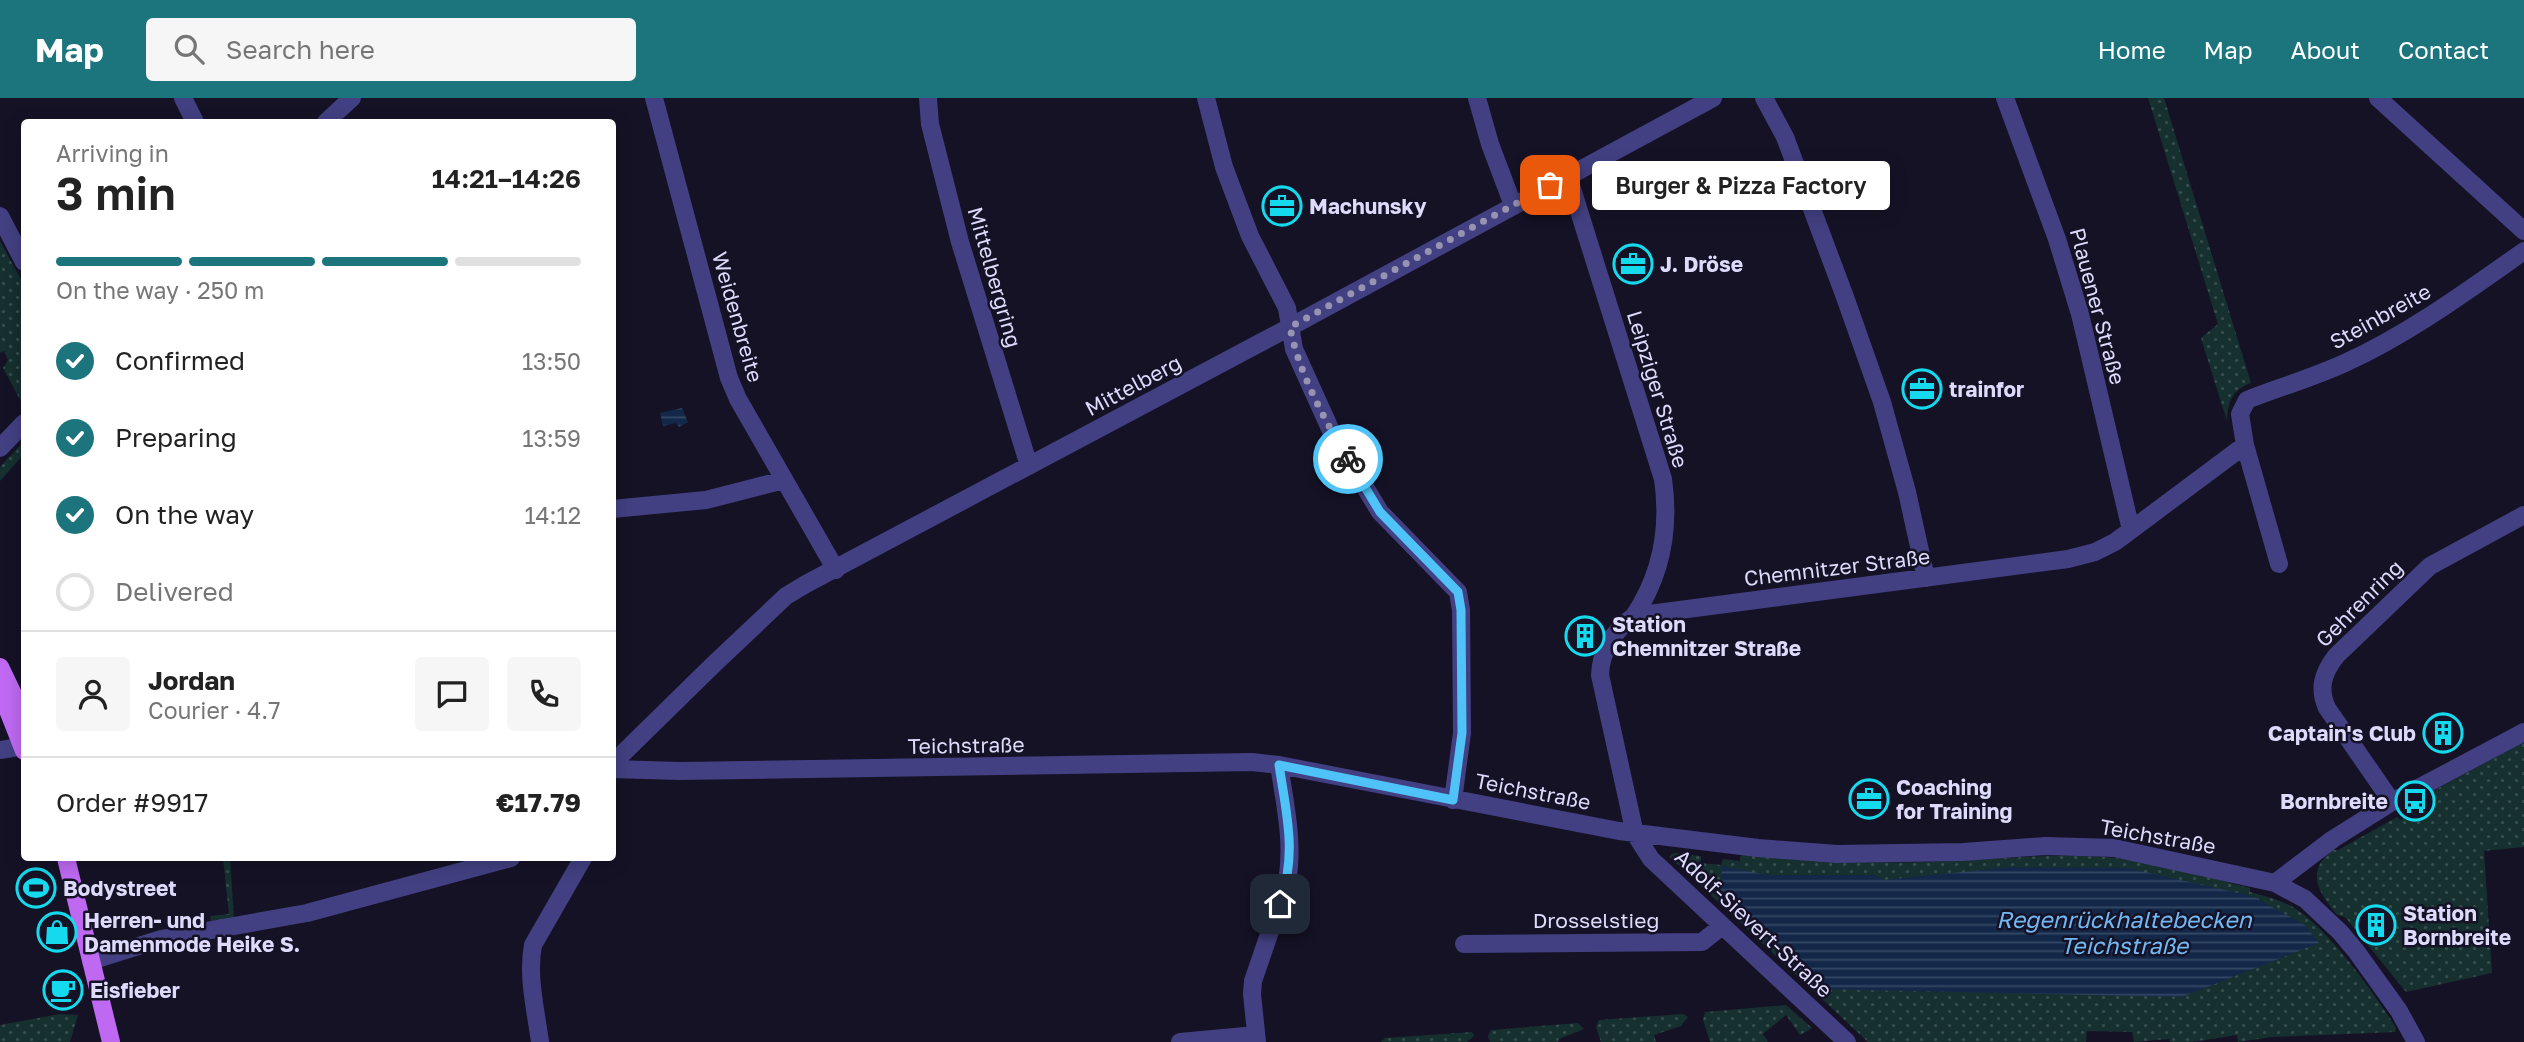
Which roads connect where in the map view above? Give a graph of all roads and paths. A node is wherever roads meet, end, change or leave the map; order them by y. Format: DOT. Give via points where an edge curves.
graph roads {
  1 [pos="183,98"];
  2 [pos="352,98"];
  3 [pos="654,98"];
  4 [pos="928,98"];
  5 [pos="1206,98"];
  6 [pos="1477,98"];
  7 [pos="1713,98"];
  8 [pos="1764,98"];
  9 [pos="2005,98"];
  10 [pos="2378,98"];
  11 [pos="194,119"];
  12 [pos="329,119"];
  13 [pos="1568,176"];
  14 [pos="1513,205"];
  15 [pos="0,216"];
  16 [pos="2524,231"];
  17 [pos="2524,251"];
  18 [pos="21,256"];
  19 [pos="1290,327"];
  20 [pos="21,426"];
  21 [pos="2245,445"];
  22 [pos="0,448"];
  23 [pos="1029,466"];
  24 [pos="784,480"];
  25 [pos="616,509"];
  26 [pos="2524,515"];
  27 [pos="2131,530"];
  28 [pos="2279,564"];
  29 [pos="836,570"];
  30 [pos="1926,578"];
  31 [pos="1634,615"];
  32 [pos="0,667"];
  33 [pos="0,691"];
  34 [pos="21,711"];
  35 [pos="2524,732"];
  36 [pos="21,742"];
  37 [pos="21,749"];
  38 [pos="0,750"];
  39 [pos="21,750"];
  40 [pos="0,757"];
  41 [pos="616,763"];
  42 [pos="1279,765"];
  43 [pos="616,767"];
  44 [pos="1453,800"];
  45 [pos="2392,802"];
  46 [pos="1635,834"];
  47 [pos="67,861"];
  48 [pos="500,861"];
  49 [pos="581,861"];
  50 [pos="2275,883"];
  51 [pos="1722,926"];
  52 [pos="1464,944"];
  53 [pos="91,961"];
  54 [pos="1257,1038"];
  55 [pos="111,1042"];
  56 [pos="541,1042"];
  57 [pos="1180,1042"];
  58 [pos="1847,1042"];
  59 [pos="2416,1042"];
  1 -- 11 [label="street"];
  2 -- 12 [label="street"];
  3 -- 24 [label="street, Weidenbreite" via="729,378"];
  4 -- 23 [label="street, Mittelbergring" via="930,124 960,242"];
  5 -- 19 [label="street" via="1224,167 1250,236 1287,308"];
  6 -- 14 [label="street"];
  7 -- 13 [label="street, Mittelberg"];
  8 -- 30 [label="street" via="1786,137 1882,402"];
  9 -- 27 [label="street, Plauener Straße" via="2080,314"];
  10 -- 16 [label="street"];
  13 -- 14 [label="street, Mittelberg"];
  13 -- 31 [label="street, Leipziger Straße" via="1666,504 1657,572"];
  14 -- 19 [label="street, Mittelberg"];
  15 -- 18 [label="street"];
  17 -- 21 [label="street, Steinbreite" via="2452,302 2372,349 2246,400 2240,414"];
  19 -- 23 [label="street, Mittelberg"];
  19 -- 44 [label="street" via="1294,349 1332,433 1380,512 1458,592 1462,733"];
  20 -- 22 [label="street"];
  21 -- 27 [label="street, Chemnitzer Straße"];
  21 -- 28 [label="street"];
  23 -- 29 [label="street, Mittelberg"];
  24 -- 25 [label="street" via="706,500"];
  24 -- 29 [label="street, Weidenbreite"];
  26 -- 45 [label="street, Gehrenring" via="2430,566 2327,667 2321,695 2327,708"];
  27 -- 30 [label="street, Chemnitzer Straße" via="2095,552 2068,559"];
  29 -- 41 [label="street, Mittelberg" via="786,596"];
  30 -- 31 [label="street, Chemnitzer Straße"];
  31 -- 46 [label="street" via="1607,646 1600,675"];
  32 -- 34 [label="main road"];
  33 -- 36 [label="main road"];
  35 -- 45 [label="street"];
  37 -- 38 [label="street"];
  39 -- 40 [label="street"];
  42 -- 43 [label="street, Teichstraße" via="680,771"];
  42 -- 44 [label="street, Teichstraße"];
  42 -- 54 [label="street" via="1290,868 1253,981"];
  44 -- 46 [label="street, Teichstraße"];
  45 -- 50 [label="street"];
  46 -- 50 [label="street, Teichstraße" via="1837,853 2114,848"];
  46 -- 51 [label="street, Adolf-Sievert-Straße" via="1651,859"];
  47 -- 53 [label="main road"];
  48 -- 53 [label="street" via="307,914 161,939"];
  49 -- 56 [label="street" via="530,959"];
  50 -- 59 [label="street" via="2305,899 2340,932 2399,1011"];
  51 -- 52 [label="street, Drosselstieg" via="1702,942"];
  51 -- 58 [label="street, Adolf-Sievert-Straße"];
  53 -- 55 [label="main road"];
  54 -- 57 [label="street"];
}
